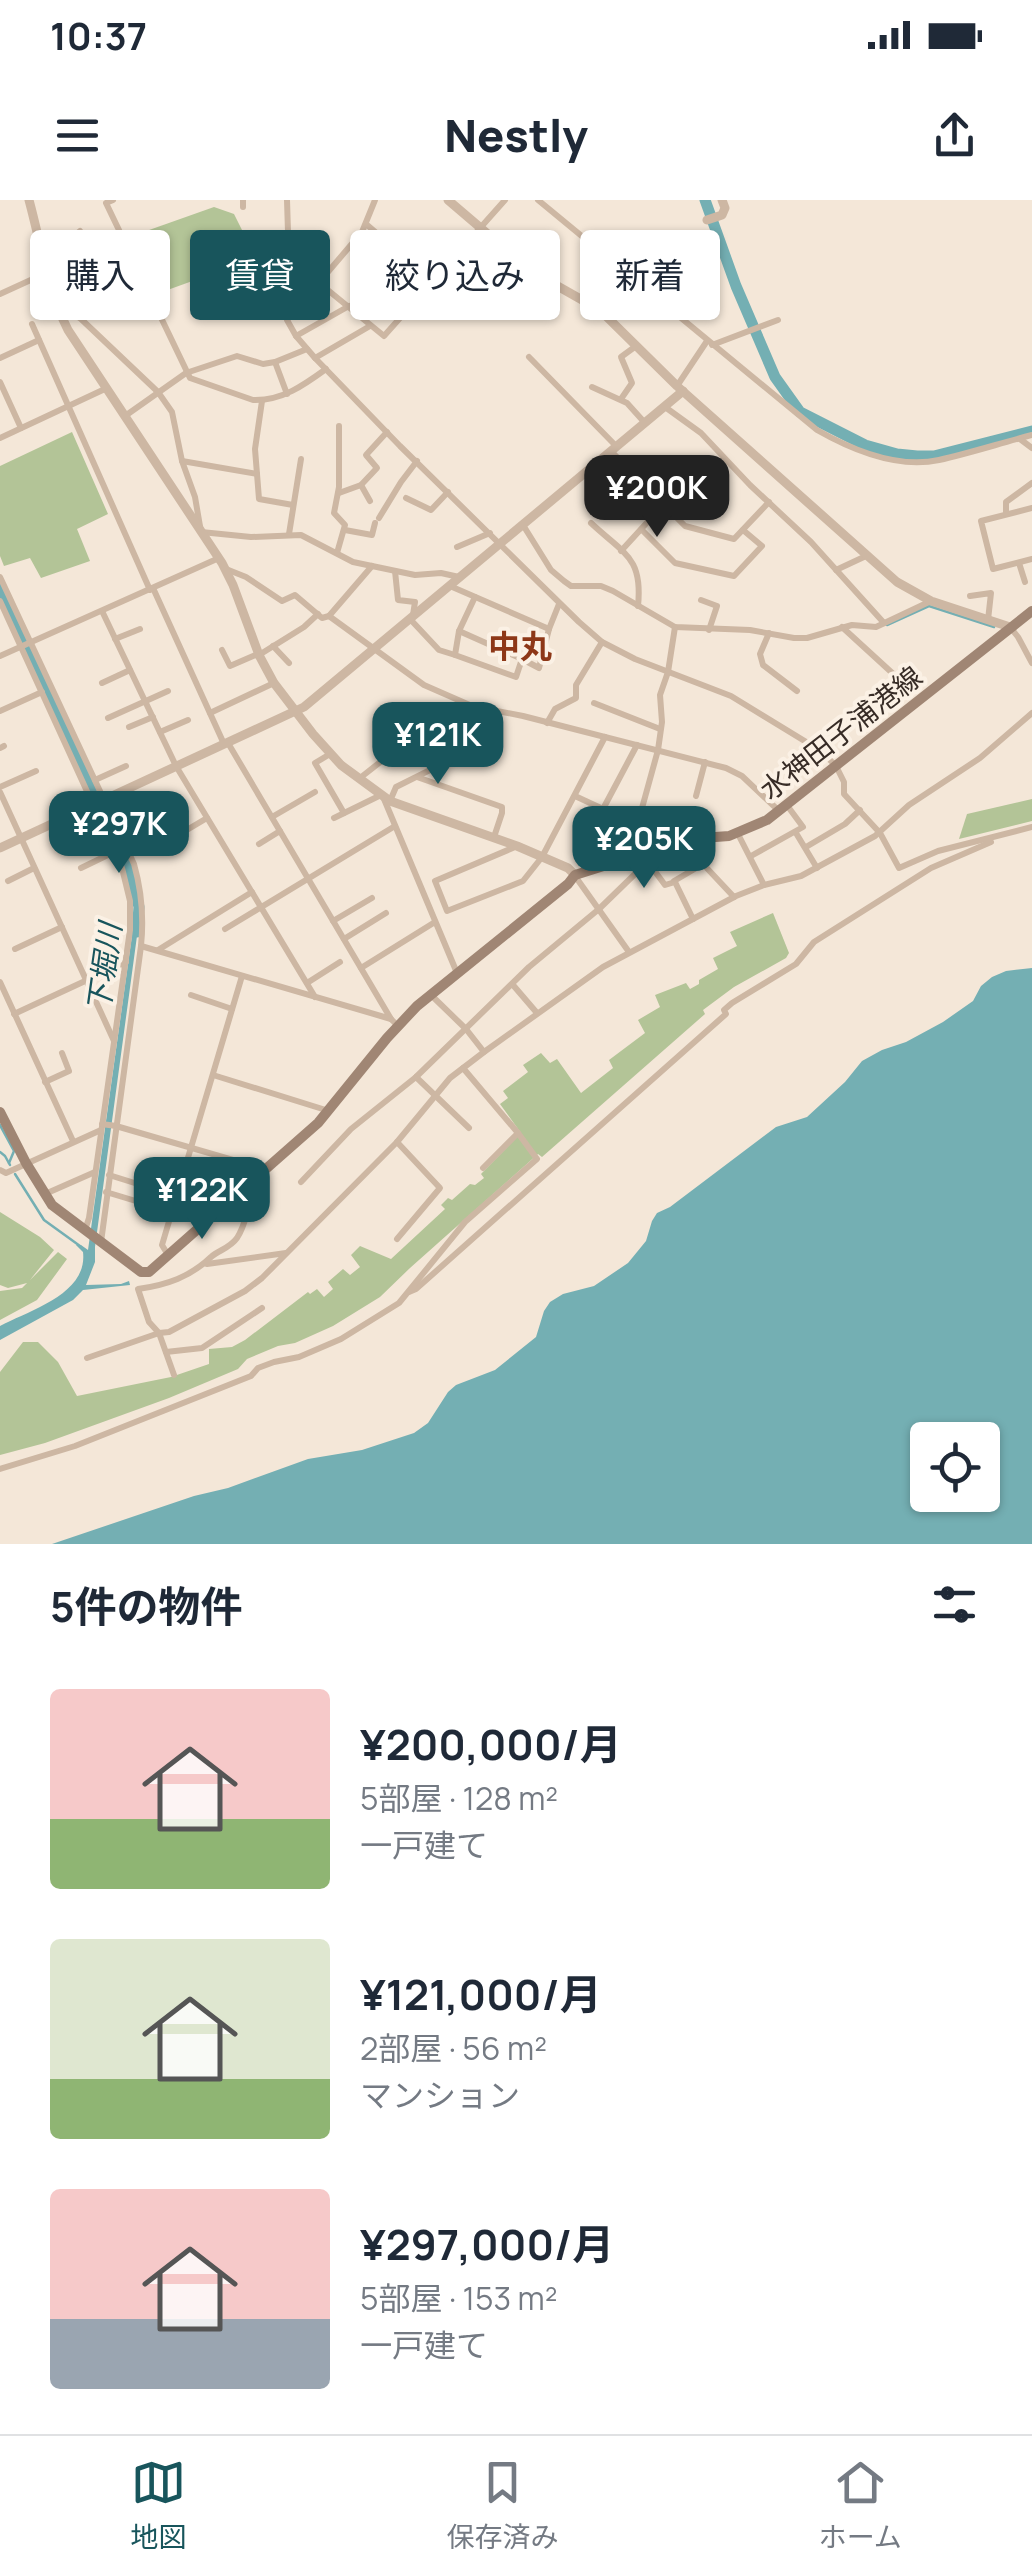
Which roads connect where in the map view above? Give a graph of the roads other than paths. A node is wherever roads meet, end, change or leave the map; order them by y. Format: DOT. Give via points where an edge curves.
graph roads {
  1 [pos="30,200"];
  2 [pos="111,200"];
  3 [pos="287,200"];
  4 [pos="375,200"];
  5 [pos="448,200"];
  6 [pos="504,200"];
  7 [pos="538,200"];
  8 [pos="722,200"];
  9 [pos="707,220"];
  10 [pos="366,224"];
  11 [pos="479,227"];
  12 [pos="37,230"];
  13 [pos="119,230"];
  14 [pos="288,230"];
  15 [pos="373,230"];
  16 [pos="476,230"];
  17 [pos="330,268"];
  18 [pos="30,280"];
  19 [pos="330,291"];
  20 [pos="0,294"];
  21 [pos="349,306"];
  22 [pos="64,320"];
  23 [pos="82,320"];
  24 [pos="161,320"];
  25 [pos="287,320"];
  26 [pos="397,320"];
  27 [pos="778,320"];
  28 [pos="32,324"];
  29 [pos="371,326"];
  30 [pos="296,336"];
  31 [pos="39,340"];
  32 [pos="710,343"];
  33 [pos="636,346"];
  34 [pos="306,349"];
  35 [pos="0,358"];
  36 [pos="315,358"];
  37 [pos="529,358"];
  38 [pos="275,362"];
  39 [pos="326,369"];
  40 [pos="186,372"];
  41 [pos="0,382"];
  42 [pos="592,387"];
  43 [pos="106,388"];
  44 [pos="680,389"];
  45 [pos="158,392"];
  46 [pos="287,394"];
  47 [pos="621,399"];
  48 [pos="262,401"];
  49 [pos="70,406"];
  50 [pos="665,407"];
  51 [pos="124,416"];
  52 [pos="644,423"];
  53 [pos="339,426"];
  54 [pos="21,428"];
  55 [pos="387,432"];
  56 [pos="1032,434"];
  57 [pos="0,438"];
  58 [pos="1019,438"];
  59 [pos="1032,448"];
  60 [pos="614,449"];
  61 [pos="302,458"];
  62 [pos="182,460"];
  63 [pos="418,461"];
  64 [pos="257,474"];
  65 [pos="1032,484"];
  66 [pos="361,485"];
  67 [pos="448,492"];
  68 [pos="338,493"];
  69 [pos="406,498"];
  70 [pos="370,502"];
  71 [pos="769,502"];
  72 [pos="664,504"];
  73 [pos="293,505"];
  74 [pos="1032,508"];
  75 [pos="1006,514"];
  76 [pos="592,522"];
  77 [pos="523,525"];
  78 [pos="345,530"];
  79 [pos="642,530"];
  80 [pos="743,530"];
  81 [pos="202,532"];
  82 [pos="490,533"];
  83 [pos="289,534"];
  84 [pos="500,543"];
  85 [pos="458,548"];
  86 [pos="622,551"];
  87 [pos="337,553"];
  88 [pos="866,556"];
  89 [pos="1032,559"];
  90 [pos="222,563"];
  91 [pos="1019,563"];
  92 [pos="372,566"];
  93 [pos="836,570"];
  94 [pos="395,571"];
  95 [pos="0,576"];
  96 [pos="460,578"];
  97 [pos="1025,582"];
  98 [pos="450,586"];
  99 [pos="152,589"];
  100 [pos="970,596"];
  101 [pos="475,597"];
  102 [pos="701,600"];
  103 [pos="0,601"];
  104 [pos="931,601"];
  105 [pos="559,604"];
  106 [pos="638,606"];
  107 [pos="102,611"];
  108 [pos="1032,611"];
  109 [pos="318,614"];
  110 [pos="330,616"];
  111 [pos="411,618"];
  112 [pos="988,620"];
  113 [pos="884,623"];
  114 [pos="841,626"];
  115 [pos="1010,627"];
  116 [pos="675,628"];
  117 [pos="140,629"];
  118 [pos="549,629"];
  119 [pos="710,630"];
  120 [pos="459,631"];
  121 [pos="769,633"];
  122 [pos="116,640"];
  123 [pos="602,642"];
  124 [pos="26,644"];
  125 [pos="273,646"];
  126 [pos="374,648"];
  127 [pos="222,650"];
  128 [pos="258,654"];
  129 [pos="455,655"];
  130 [pos="0,656"];
  131 [pos="522,659"];
  132 [pos="288,662"];
  133 [pos="1032,664"];
  134 [pos="130,670"];
  135 [pos="668,672"];
  136 [pos="901,681"];
  137 [pos="102,683"];
  138 [pos="274,683"];
  139 [pos="797,690"];
  140 [pos="168,691"];
  141 [pos="42,692"];
  142 [pos="145,701"];
  143 [pos="594,703"];
  144 [pos="0,711"];
  145 [pos="296,711"];
  146 [pos="210,713"];
  147 [pos="1032,713"];
  148 [pos="152,717"];
  149 [pos="108,718"];
  150 [pos="188,720"];
  151 [pos="548,722"];
  152 [pos="128,727"];
  153 [pos="402,728"];
  154 [pos="660,728"];
  155 [pos="160,732"];
  156 [pos="605,737"];
  157 [pos="226,744"];
  158 [pos="637,745"];
  159 [pos="658,750"];
  160 [pos="393,752"];
  161 [pos="466,752"];
  162 [pos="330,754"];
  163 [pos="450,760"];
  164 [pos="705,762"];
  165 [pos="126,766"];
  166 [pos="176,766"];
  167 [pos="836,766"];
  168 [pos="36,771"];
  169 [pos="417,777"];
  170 [pos="359,779"];
  171 [pos="95,780"];
  172 [pos="0,790"];
  173 [pos="315,792"];
  174 [pos="575,796"];
  175 [pos="696,796"];
  176 [pos="385,798"];
  177 [pos="104,800"];
  178 [pos="93,805"];
  179 [pos="603,809"];
  180 [pos="784,810"];
  181 [pos="860,810"];
  182 [pos="344,813"];
  183 [pos="207,818"];
  184 [pos="272,818"];
  185 [pos="334,818"];
  186 [pos="814,821"];
  187 [pos="395,826"];
  188 [pos="1032,827"];
  189 [pos="800,830"];
  190 [pos="280,831"];
  191 [pos="880,833"];
  192 [pos="738,834"];
  193 [pos="1006,834"];
  194 [pos="494,837"];
  195 [pos="20,838"];
  196 [pos="175,838"];
  197 [pos="590,843"];
  198 [pos="663,843"];
  199 [pos="259,844"];
  200 [pos="516,846"];
  201 [pos="806,847"];
  202 [pos="0,848"];
  203 [pos="114,852"];
  204 [pos="645,854"];
  205 [pos="751,856"];
  206 [pos="542,858"];
  207 [pos="34,868"];
  208 [pos="81,868"];
  209 [pos="816,868"];
  210 [pos="692,870"];
  211 [pos="575,875"];
  212 [pos="308,879"];
  213 [pos="8,881"];
  214 [pos="674,881"];
  215 [pos="764,885"];
  216 [pos="252,892"];
  217 [pos="734,897"];
  218 [pos="372,898"];
  219 [pos="260,906"];
  220 [pos="599,910"];
  221 [pos="386,914"];
  222 [pos="692,918"];
  223 [pos="333,922"];
  224 [pos="435,922"];
  225 [pos="62,928"];
  226 [pos="224,929"];
  227 [pos="344,939"];
  228 [pos="142,946"];
  229 [pos="15,949"];
  230 [pos="157,951"];
  231 [pos="629,952"];
  232 [pos="126,962"];
  233 [pos="340,962"];
  234 [pos="361,968"];
  235 [pos="457,973"];
  236 [pos="242,976"];
  237 [pos="86,980"];
  238 [pos="0,982"];
  239 [pos="307,983"];
  240 [pos="512,985"];
  241 [pos="430,994"];
  242 [pos="191,995"];
  243 [pos="316,997"];
  244 [pos="232,1008"];
  245 [pos="14,1014"];
  246 [pos="536,1014"];
  247 [pos="394,1022"];
  248 [pos="466,1030"];
  249 [pos="114,1041"];
  250 [pos="484,1052"];
  251 [pos="62,1053"];
  252 [pos="463,1068"];
  253 [pos="213,1076"];
  254 [pos="416,1077"];
  255 [pos="45,1082"];
  256 [pos="435,1096"];
  257 [pos="330,1111"];
  258 [pos="0,1112"];
  259 [pos="116,1126"];
  260 [pos="101,1127"];
  261 [pos="469,1128"];
  262 [pos="518,1133"];
  263 [pos="72,1142"];
  264 [pos="397,1142"];
  265 [pos="192,1147"];
  266 [pos="26,1163"];
  267 [pos="484,1168"];
  268 [pos="266,1170"];
  269 [pos="3,1172"];
  270 [pos="95,1172"];
  271 [pos="109,1176"];
  272 [pos="0,1181"];
  273 [pos="252,1182"];
  274 [pos="300,1182"];
  275 [pos="141,1186"];
  276 [pos="106,1192"];
  277 [pos="44,1194"];
  278 [pos="150,1205"];
  279 [pos="93,1237"];
  280 [pos="397,1239"];
  281 [pos="286,1253"];
  282 [pos="168,1256"];
  283 [pos="206,1264"];
  284 [pos="409,1292"];
  285 [pos="262,1308"];
  286 [pos="158,1333"];
  287 [pos="166,1352"];
  288 [pos="88,1358"];
  289 [pos="174,1374"];
  290 [pos="0,1470"];
  1 -- 12 [label="street"];
  2 -- 13 [label="street" via="106,203"];
  3 -- 14 [label="street"];
  4 -- 10 [label="street"];
  5 -- 11 [label="street"];
  6 -- 11 [label="street"];
  7 -- 32 [label="street"];
  8 -- 9 [label="street" via="722,215"];
  10 -- 15 [label="street"];
  10 -- 17 [label="street"];
  11 -- 16 [label="street"];
  11 -- 33 [label="street" via="531,272 592,304"];
  18 -- 20 [label="street"];
  19 -- 21 [label="street"];
  21 -- 29 [label="street"];
  21 -- 30 [label="street"];
  22 -- 43 [label="street"];
  23 -- 45 [label="street"];
  24 -- 40 [label="street"];
  25 -- 30 [label="street"];
  26 -- 29 [label="street" via="384,336"];
  27 -- 32 [label="street"];
  28 -- 31 [label="street"];
  29 -- 36 [label="street"];
  30 -- 34 [label="street"];
  31 -- 35 [label="street"];
  31 -- 49 [label="street"];
  32 -- 44 [label="street"];
  32 -- 58 [label="street" via="817,430 861,452 936,461"];
  33 -- 44 [label="street"];
  33 -- 47 [label="street" via="621,357 632,383"];
  34 -- 36 [label="street"];
  34 -- 38 [label="street"];
  36 -- 39 [label="street"];
  37 -- 60 [label="street"];
  38 -- 40 [label="street" via="238,356"];
  38 -- 46 [label="street"];
  39 -- 46 [label="street"];
  39 -- 55 [label="street"];
  40 -- 45 [label="street"];
  40 -- 48 [label="street"];
  41 -- 54 [label="street"];
  42 -- 47 [label="street"];
  43 -- 49 [label="street"];
  43 -- 51 [label="street"];
  44 -- 50 [label="street"];
  44 -- 88 [label="street"];
  45 -- 51 [label="street"];
  45 -- 62 [label="street" via="172,412"];
  46 -- 48 [label="street"];
  47 -- 52 [label="street"];
  48 -- 64 [label="street"];
  49 -- 54 [label="street"];
  49 -- 99 [label="street"];
  50 -- 52 [label="street"];
  50 -- 71 [label="street"];
  51 -- 81 [label="street"];
  52 -- 60 [label="street"];
  53 -- 68 [label="street"];
  54 -- 57 [label="street"];
  55 -- 63 [label="street"];
  55 -- 66 [label="street" via="366,454 377,468"];
  56 -- 58 [label="street"];
  58 -- 59 [label="street"];
  60 -- 72 [label="street"];
  60 -- 77 [label="street"];
  61 -- 73 [label="street"];
  62 -- 64 [label="street"];
  62 -- 81 [label="street"];
  63 -- 67 [label="street"];
  63 -- 78 [label="street" via="372,535"];
  64 -- 73 [label="street" via="259,499"];
  65 -- 75 [label="street" via="1006,502"];
  66 -- 68 [label="street"];
  66 -- 70 [label="street"];
  67 -- 69 [label="street" via="431,510"];
  67 -- 82 [label="street"];
  68 -- 78 [label="street" via="334,513"];
  71 -- 80 [label="street"];
  71 -- 93 [label="street"];
  72 -- 79 [label="street"];
  72 -- 80 [label="street" via="685,526 734,539"];
  73 -- 83 [label="street"];
  74 -- 75 [label="street"];
  75 -- 91 [label="street" via="981,521 994,570"];
  76 -- 86 [label="street"];
  77 -- 84 [label="street"];
  77 -- 106 [label="street" via="564,582 601,586"];
  78 -- 87 [label="street"];
  79 -- 80 [label="street" via="676,563 734,576 762,546"];
  79 -- 86 [label="street"];
  81 -- 83 [label="street"];
  81 -- 90 [label="street"];
  82 -- 84 [label="street"];
  82 -- 85 [label="street"];
  83 -- 87 [label="street"];
  84 -- 96 [label="street"];
  84 -- 105 [label="street"];
  86 -- 106 [label="street" via="638,574"];
  87 -- 92 [label="street"];
  88 -- 93 [label="street"];
  88 -- 104 [label="street"];
  89 -- 91 [label="street"];
  90 -- 99 [label="street"];
  90 -- 109 [label="street" via="282,601 295,595"];
  90 -- 128 [label="street"];
  91 -- 97 [label="street"];
  92 -- 94 [label="street"];
  92 -- 110 [label="street"];
  93 -- 113 [label="street"];
  94 -- 96 [label="street"];
  94 -- 111 [label="street" via="398,600 414,602"];
  95 -- 124 [label="street"];
  96 -- 98 [label="street"];
  98 -- 101 [label="street"];
  98 -- 111 [label="street"];
  99 -- 107 [label="street"];
  99 -- 146 [label="street"];
  100 -- 112 [label="street" via="991,593"];
  101 -- 118 [label="street"];
  101 -- 120 [label="street"];
  102 -- 119 [label="street" via="717,606"];
  103 -- 124 [label="street"];
  104 -- 112 [label="street"];
  104 -- 113 [label="street"];
  105 -- 118 [label="street"];
  105 -- 123 [label="street"];
  106 -- 116 [label="street"];
  107 -- 122 [label="street"];
  107 -- 124 [label="street"];
  108 -- 115 [label="main road, 水神田子浦港線"];
  109 -- 110 [label="street"];
  109 -- 125 [label="street"];
  110 -- 126 [label="street"];
  111 -- 126 [label="street"];
  111 -- 129 [label="street" via="440,650"];
  112 -- 115 [label="street"];
  113 -- 114 [label="street"];
  114 -- 121 [label="street" via="807,638"];
  114 -- 136 [label="street"];
  115 -- 133 [label="street"];
  115 -- 167 [label="main road, 水神田子浦港線"];
  116 -- 119 [label="street"];
  116 -- 135 [label="street"];
  117 -- 122 [label="street"];
  118 -- 131 [label="street" via="539,668"];
  119 -- 121 [label="street"];
  120 -- 129 [label="street"];
  120 -- 131 [label="street"];
  121 -- 139 [label="street" via="760,654 763,666"];
  122 -- 134 [label="street"];
  123 -- 135 [label="street"];
  123 -- 151 [label="street" via="576,685 576,698 555,709"];
  124 -- 130 [label="street"];
  124 -- 141 [label="street"];
  124 -- 171 [label="street"];
  125 -- 128 [label="street"];
  125 -- 132 [label="street"];
  126 -- 145 [label="street"];
  126 -- 151 [label="street" via="424,685 472,706"];
  127 -- 128 [label="street" via="230,666"];
  128 -- 138 [label="street"];
  129 -- 131 [label="street" via="516,677"];
  134 -- 137 [label="street"];
  134 -- 142 [label="street"];
  135 -- 154 [label="street"];
  135 -- 167 [label="street" via="754,708"];
  138 -- 145 [label="street"];
  138 -- 146 [label="street"];
  140 -- 142 [label="street"];
  141 -- 144 [label="street"];
  141 -- 178 [label="street"];
  142 -- 148 [label="street"];
  142 -- 149 [label="street"];
  143 -- 154 [label="street"];
  145 -- 157 [label="street"];
  145 -- 162 [label="street"];
  146 -- 157 [label="street"];
  147 -- 191 [label="street"];
  148 -- 152 [label="street"];
  148 -- 155 [label="street"];
  150 -- 155 [label="street"];
  151 -- 156 [label="street"];
  153 -- 163 [label="street"];
  154 -- 159 [label="street"];
  155 -- 166 [label="street"];
  156 -- 158 [label="street"];
  156 -- 174 [label="street"];
  157 -- 166 [label="street"];
  157 -- 184 [label="street"];
  158 -- 159 [label="street"];
  158 -- 179 [label="street"];
  159 -- 164 [label="street"];
  159 -- 198 [label="street" via="639,818"];
  160 -- 170 [label="street"];
  161 -- 163 [label="street"];
  162 -- 170 [label="street"];
  162 -- 182 [label="street" via="315,763"];
  163 -- 169 [label="street"];
  164 -- 175 [label="street"];
  164 -- 180 [label="street" via="742,776"];
  165 -- 171 [label="street"];
  166 -- 177 [label="street"];
  166 -- 183 [label="street"];
  167 -- 180 [label="main road, 水神田子浦港線"];
  167 -- 181 [label="street" via="844,794"];
  168 -- 172 [label="street"];
  169 -- 176 [label="street"];
  169 -- 194 [label="street" via="502,807"];
  170 -- 176 [label="street"];
  171 -- 177 [label="street"];
  172 -- 195 [label="street"];
  173 -- 184 [label="street"];
  174 -- 179 [label="street"];
  174 -- 206 [label="street"];
  176 -- 182 [label="street"];
  176 -- 187 [label="street"];
  176 -- 194 [label="street"];
  177 -- 178 [label="street"];
  177 -- 228 [label="street" via="138,879"];
  178 -- 195 [label="street"];
  178 -- 203 [label="street"];
  179 -- 197 [label="street"];
  180 -- 189 [label="street"];
  180 -- 192 [label="main road, 水神田子浦港線"];
  181 -- 191 [label="street"];
  181 -- 201 [label="street"];
  182 -- 185 [label="street"];
  183 -- 196 [label="street"];
  183 -- 216 [label="street"];
  184 -- 190 [label="street"];
  186 -- 189 [label="street"];
  187 -- 212 [label="street"];
  187 -- 224 [label="street"];
  188 -- 193 [label="street"];
  189 -- 201 [label="street"];
  189 -- 205 [label="street"];
  190 -- 199 [label="street"];
  190 -- 212 [label="street"];
  191 -- 193 [label="street" via="898,868"];
  191 -- 209 [label="street"];
  192 -- 198 [label="main road, 水神田子浦港線"];
  192 -- 205 [label="street"];
  193 -- 284 [label="street" via="931,868 732,1003"];
  194 -- 200 [label="street"];
  195 -- 202 [label="street"];
  195 -- 207 [label="street"];
  198 -- 204 [label="main road, 水神田子浦港線"];
  198 -- 210 [label="street"];
  200 -- 206 [label="street"];
  200 -- 206 [label="street" via="434,880 447,911 522,881"];
  201 -- 209 [label="street"];
  203 -- 208 [label="street"];
  203 -- 232 [label="street" via="130,901"];
  204 -- 211 [label="main road, 水神田子浦港線"];
  204 -- 214 [label="street" via="665,885"];
  204 -- 220 [label="street"];
  205 -- 215 [label="street"];
  206 -- 211 [label="street"];
  207 -- 213 [label="street"];
  207 -- 225 [label="street"];
  209 -- 215 [label="street"];
  210 -- 214 [label="street"];
  210 -- 217 [label="street" via="702,864"];
  211 -- 220 [label="street"];
  211 -- 235 [label="main road, 水神田子浦港線"];
  212 -- 219 [label="street"];
  212 -- 223 [label="street"];
  214 -- 222 [label="street"];
  215 -- 217 [label="street"];
  216 -- 219 [label="street"];
  216 -- 230 [label="street"];
  217 -- 222 [label="street"];
  218 -- 223 [label="street"];
  219 -- 226 [label="street"];
  219 -- 239 [label="street"];
  220 -- 231 [label="street"];
  220 -- 240 [label="street"];
  221 -- 227 [label="street"];
  222 -- 231 [label="street"];
  223 -- 227 [label="street"];
  224 -- 234 [label="street"];
  224 -- 235 [label="street"];
  225 -- 229 [label="street"];
  225 -- 237 [label="street"];
  227 -- 234 [label="street"];
  228 -- 230 [label="street"];
  228 -- 259 [label="street"];
  230 -- 236 [label="street"];
  231 -- 246 [label="street"];
  232 -- 237 [label="street"];
  232 -- 249 [label="street"];
  233 -- 239 [label="street"];
  234 -- 247 [label="street"];
  235 -- 241 [label="main road, 水神田子浦港線"];
  236 -- 243 [label="street"];
  236 -- 244 [label="street"];
  237 -- 245 [label="street"];
  237 -- 249 [label="street"];
  238 -- 245 [label="street"];
  239 -- 243 [label="street"];
  240 -- 246 [label="street"];
  240 -- 248 [label="street"];
  241 -- 247 [label="main road, 水神田子浦港線"];
  241 -- 248 [label="street"];
  242 -- 244 [label="street"];
  243 -- 247 [label="street"];
  244 -- 253 [label="street"];
  245 -- 255 [label="street"];
  246 -- 250 [label="street"];
  247 -- 257 [label="main road, 水神田子浦港線"];
  248 -- 250 [label="street"];
  248 -- 254 [label="street"];
  249 -- 260 [label="street"];
  250 -- 252 [label="street"];
  251 -- 255 [label="street" via="69,1071"];
  252 -- 256 [label="street"];
  252 -- 262 [label="street"];
  253 -- 257 [label="street"];
  253 -- 265 [label="street"];
  254 -- 256 [label="street"];
  254 -- 274 [label="street" via="351,1129"];
  255 -- 263 [label="street"];
  256 -- 261 [label="street"];
  256 -- 264 [label="street"];
  257 -- 268 [label="main road, 水神田子浦港線"];
  258 -- 266 [label="main road"];
  259 -- 260 [label="street"];
  259 -- 265 [label="street"];
  259 -- 271 [label="street"];
  260 -- 263 [label="street"];
  260 -- 270 [label="street"];
  262 -- 267 [label="street"];
  262 -- 284 [label="street" via="537,1160 465,1222"];
  263 -- 266 [label="street"];
  264 -- 280 [label="street" via="440,1188"];
  264 -- 281 [label="street"];
  265 -- 268 [label="street"];
  265 -- 282 [label="street" via="162,1245"];
  266 -- 269 [label="street"];
  266 -- 277 [label="main road"];
  268 -- 273 [label="main road, 水神田子浦港線"];
  269 -- 272 [label="street"];
  270 -- 277 [label="street"];
  270 -- 279 [label="street"];
  271 -- 275 [label="street"];
  271 -- 276 [label="street"];
  273 -- 282 [label="main road, 水神田子浦港線"];
  273 -- 283 [label="street" via="240,1235"];
  276 -- 278 [label="street"];
  276 -- 279 [label="street"];
  277 -- 279 [label="main road"];
  279 -- 282 [label="main road" via="141,1272"];
  281 -- 283 [label="street"];
  281 -- 286 [label="street" via="245,1290"];
  283 -- 286 [label="street" via="177,1281 138,1289"];
  284 -- 290 [label="street" via="377,1319 327,1345"];
  285 -- 287 [label="street" via="202,1348"];
  286 -- 287 [label="street"];
  286 -- 288 [label="street"];
  287 -- 289 [label="street"];
}
